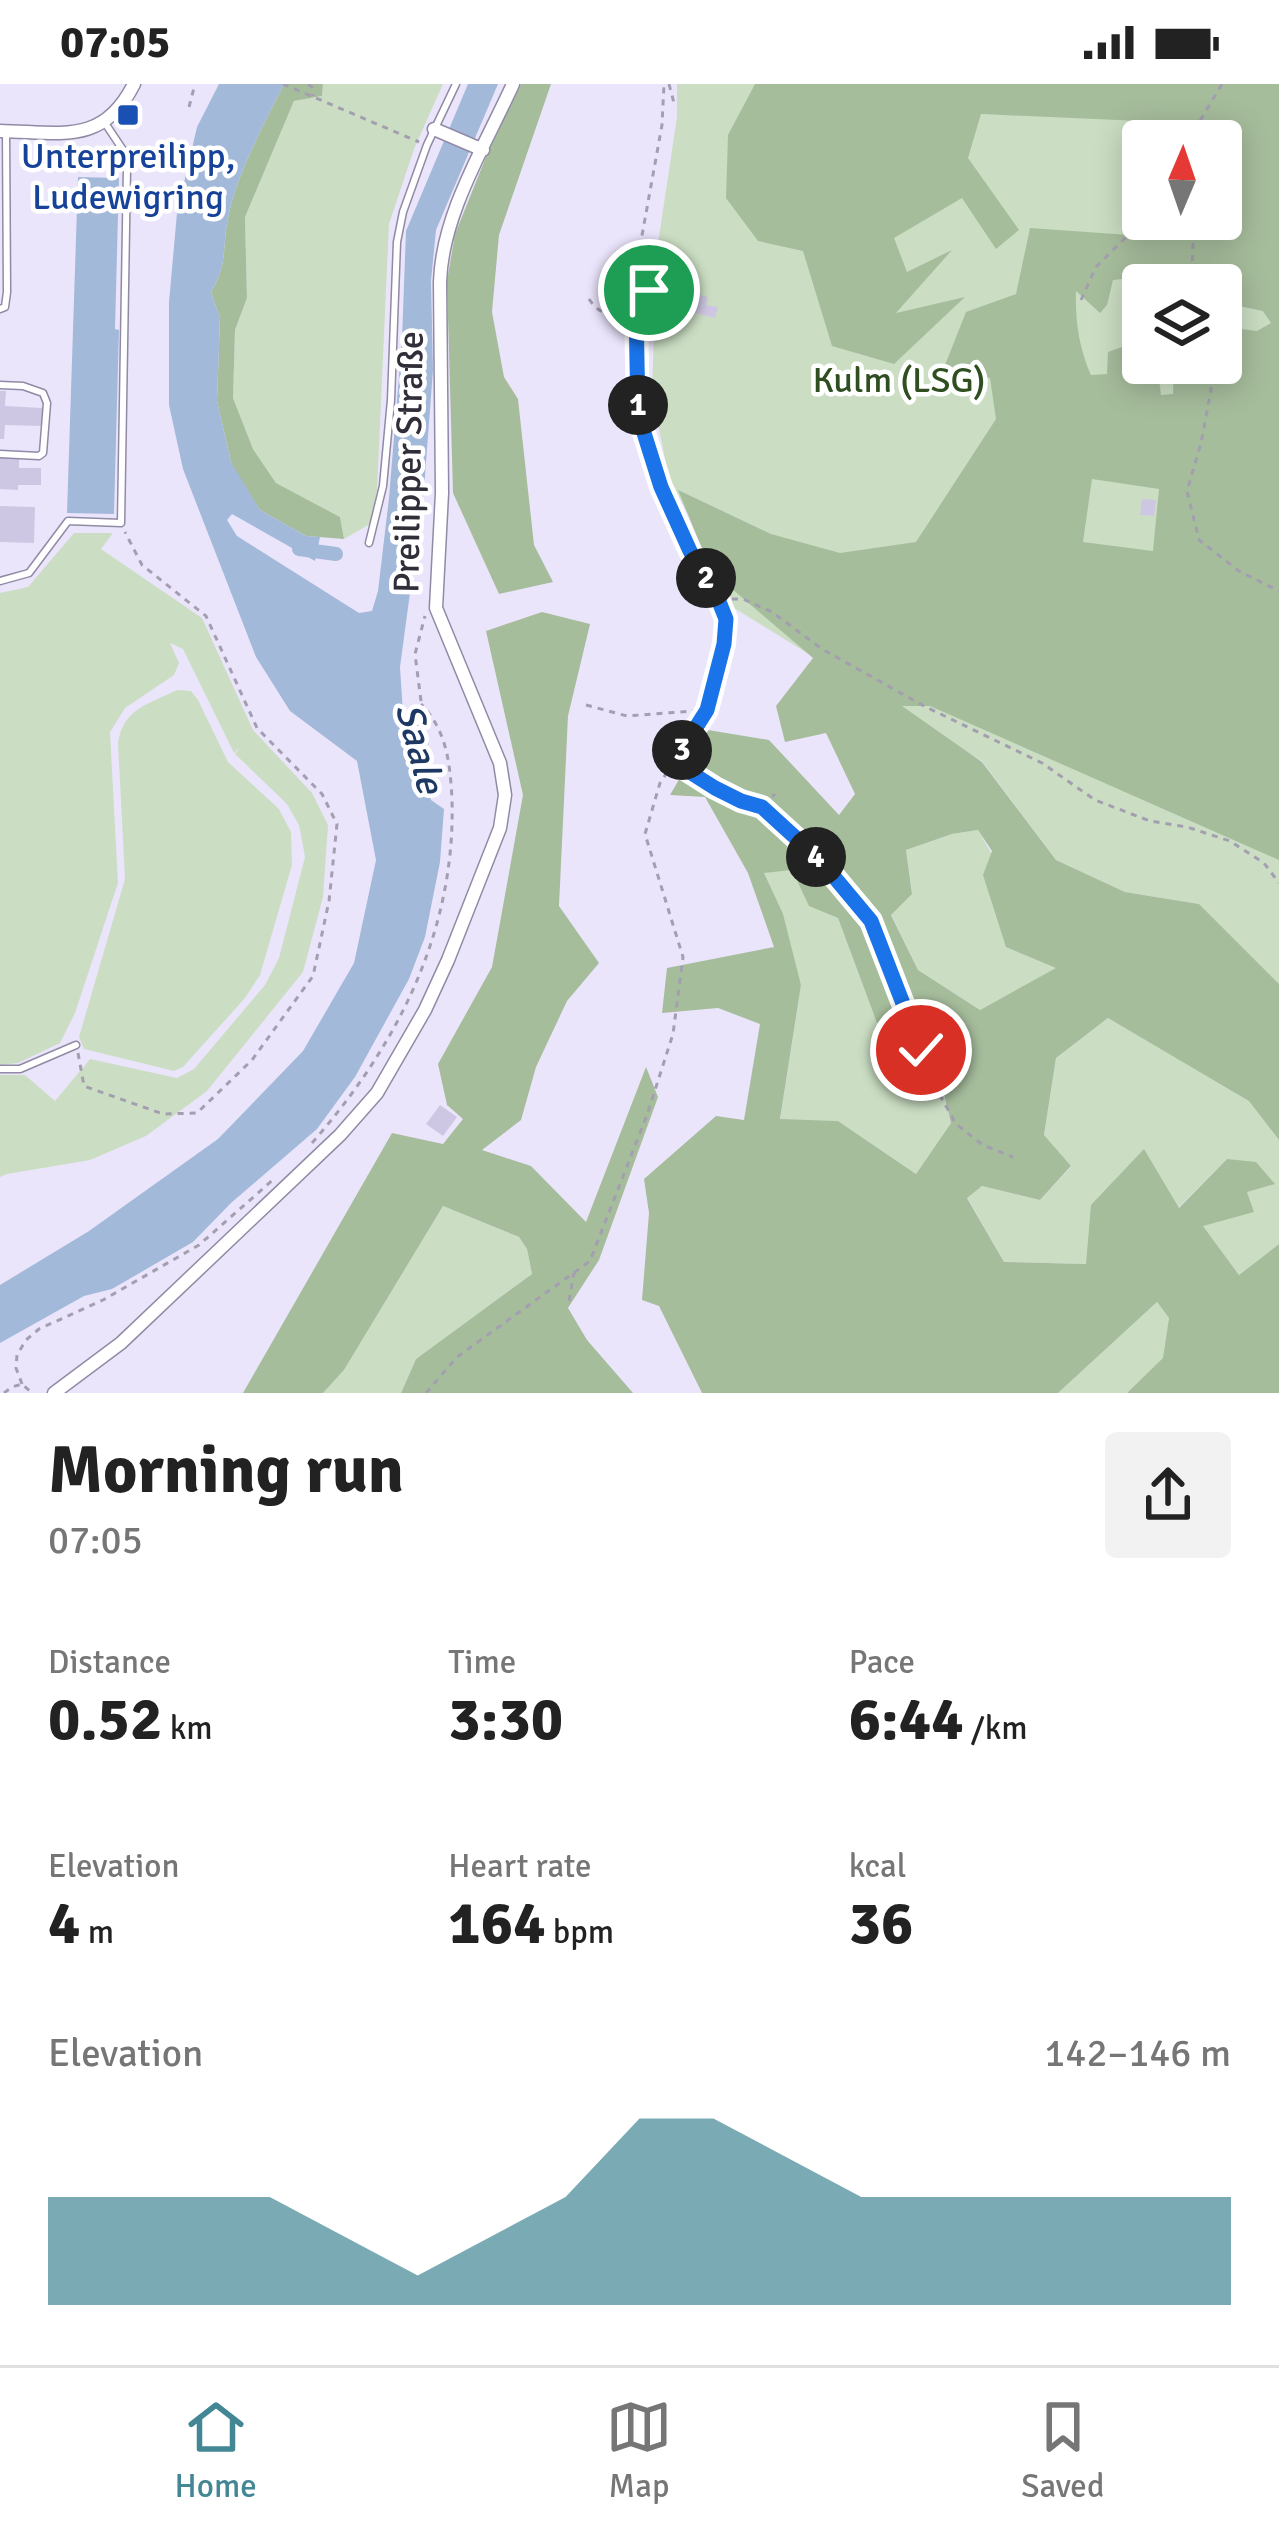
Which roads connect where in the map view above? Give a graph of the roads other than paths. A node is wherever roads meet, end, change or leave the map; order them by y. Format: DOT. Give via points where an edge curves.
graph roads {
  1 [pos="134,84"];
  2 [pos="456,84"];
  3 [pos="512,84"];
  4 [pos="105,123"];
  5 [pos="3,131"];
  6 [pos="438,131"];
  7 [pos="479,148"];
  8 [pos="0,309"];
  9 [pos="0,385"];
  10 [pos="0,454"];
  11 [pos="369,543"];
  12 [pos="0,581"];
  13 [pos="76,1045"];
  14 [pos="0,1069"];
  15 [pos="54,1393"];
  1 -- 4 [label="street"];
  2 -- 6 [label="lane"];
  3 -- 7 [label="street, Preilipper Straße"];
  4 -- 5 [label="street"];
  4 -- 12 [label="lane" via="127,168 121,523 68,521 29,573"];
  5 -- 8 [label="lane" via="7,292"];
  6 -- 7 [label="street"];
  6 -- 11 [label="lane" via="397,242 391,400"];
  7 -- 15 [label="street, Preilipper Straße" via="441,258 436,608 500,763 500,828 425,1010 377,1093 121,1343"];
  9 -- 10 [label="lane" via="33,389 47,403 43,453"];
  13 -- 14 [label="lane" via="20,1069"];
}
